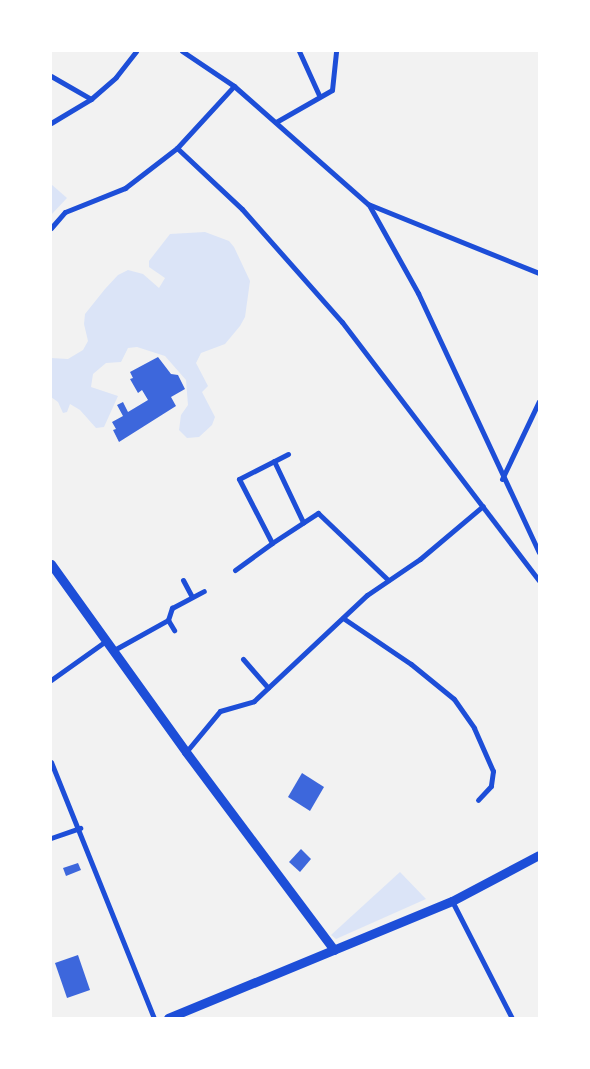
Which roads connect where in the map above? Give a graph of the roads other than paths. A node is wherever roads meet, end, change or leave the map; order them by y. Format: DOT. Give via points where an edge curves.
graph roads {
  1 [pos="136,51"];
  2 [pos="182,51"];
  3 [pos="299,51"];
  4 [pos="336,51"];
  5 [pos="51,76"];
  6 [pos="234,86"];
  7 [pos="319,95"];
  8 [pos="91,99"];
  9 [pos="276,122"];
  10 [pos="51,123"];
  11 [pos="177,148"];
  12 [pos="368,204"];
  13 [pos="51,228"];
  14 [pos="539,273"];
  15 [pos="539,401"];
  16 [pos="288,454"];
  17 [pos="274,461"];
  18 [pos="502,479"];
  19 [pos="483,506"];
  20 [pos="303,522"];
  21 [pos="272,543"];
  22 [pos="539,552"];
  23 [pos="51,564"];
  24 [pos="235,570"];
  25 [pos="539,570"];
  26 [pos="533,574"];
  27 [pos="183,580"];
  28 [pos="388,580"];
  29 [pos="539,582"];
  30 [pos="204,591"];
  31 [pos="192,597"];
  32 [pos="343,618"];
  33 [pos="168,620"];
  34 [pos="174,630"];
  35 [pos="107,640"];
  36 [pos="114,650"];
  37 [pos="243,660"];
  38 [pos="51,680"];
  39 [pos="268,688"];
  40 [pos="186,752"];
  41 [pos="51,762"];
  42 [pos="478,800"];
  43 [pos="80,828"];
  44 [pos="51,838"];
  45 [pos="539,855"];
  46 [pos="452,901"];
  47 [pos="334,950"];
  48 [pos="154,1018"];
  49 [pos="168,1018"];
  50 [pos="512,1018"];
  1 -- 8 [label="street" via="116,77"];
  2 -- 6 [label="street"];
  3 -- 7 [label="street"];
  4 -- 7 [label="street" via="332,90"];
  5 -- 8 [label="street"];
  6 -- 9 [label="street"];
  6 -- 11 [label="street"];
  7 -- 9 [label="street"];
  8 -- 10 [label="street"];
  9 -- 12 [label="street"];
  11 -- 13 [label="street" via="125,188 65,212"];
  11 -- 19 [label="street" via="242,209 342,322"];
  12 -- 14 [label="street"];
  12 -- 18 [label="street" via="418,293"];
  15 -- 18 [label="street"];
  16 -- 17 [label="street"];
  17 -- 20 [label="street"];
  17 -- 21 [label="street" via="239,479"];
  18 -- 22 [label="street"];
  19 -- 26 [label="street"];
  19 -- 28 [label="street" via="420,559"];
  20 -- 21 [label="street"];
  20 -- 28 [label="street" via="318,513"];
  21 -- 24 [label="street"];
  23 -- 35 [label="street"];
  25 -- 26 [label="street"];
  26 -- 29 [label="street"];
  27 -- 31 [label="street"];
  28 -- 32 [label="street"];
  30 -- 31 [label="street"];
  31 -- 33 [label="street" via="172,608"];
  32 -- 39 [label="street"];
  32 -- 42 [label="street" via="411,664 454,699 474,728 492,770 490,786"];
  33 -- 34 [label="street"];
  33 -- 36 [label="street"];
  35 -- 36 [label="street"];
  35 -- 38 [label="street"];
  36 -- 40 [label="street"];
  37 -- 39 [label="street"];
  39 -- 40 [label="street" via="254,701 220,711"];
  40 -- 47 [label="street"];
  41 -- 43 [label="street"];
  43 -- 44 [label="street"];
  43 -- 48 [label="street"];
  45 -- 46 [label="street"];
  46 -- 47 [label="street"];
  46 -- 50 [label="street"];
  47 -- 49 [label="street"];
}
